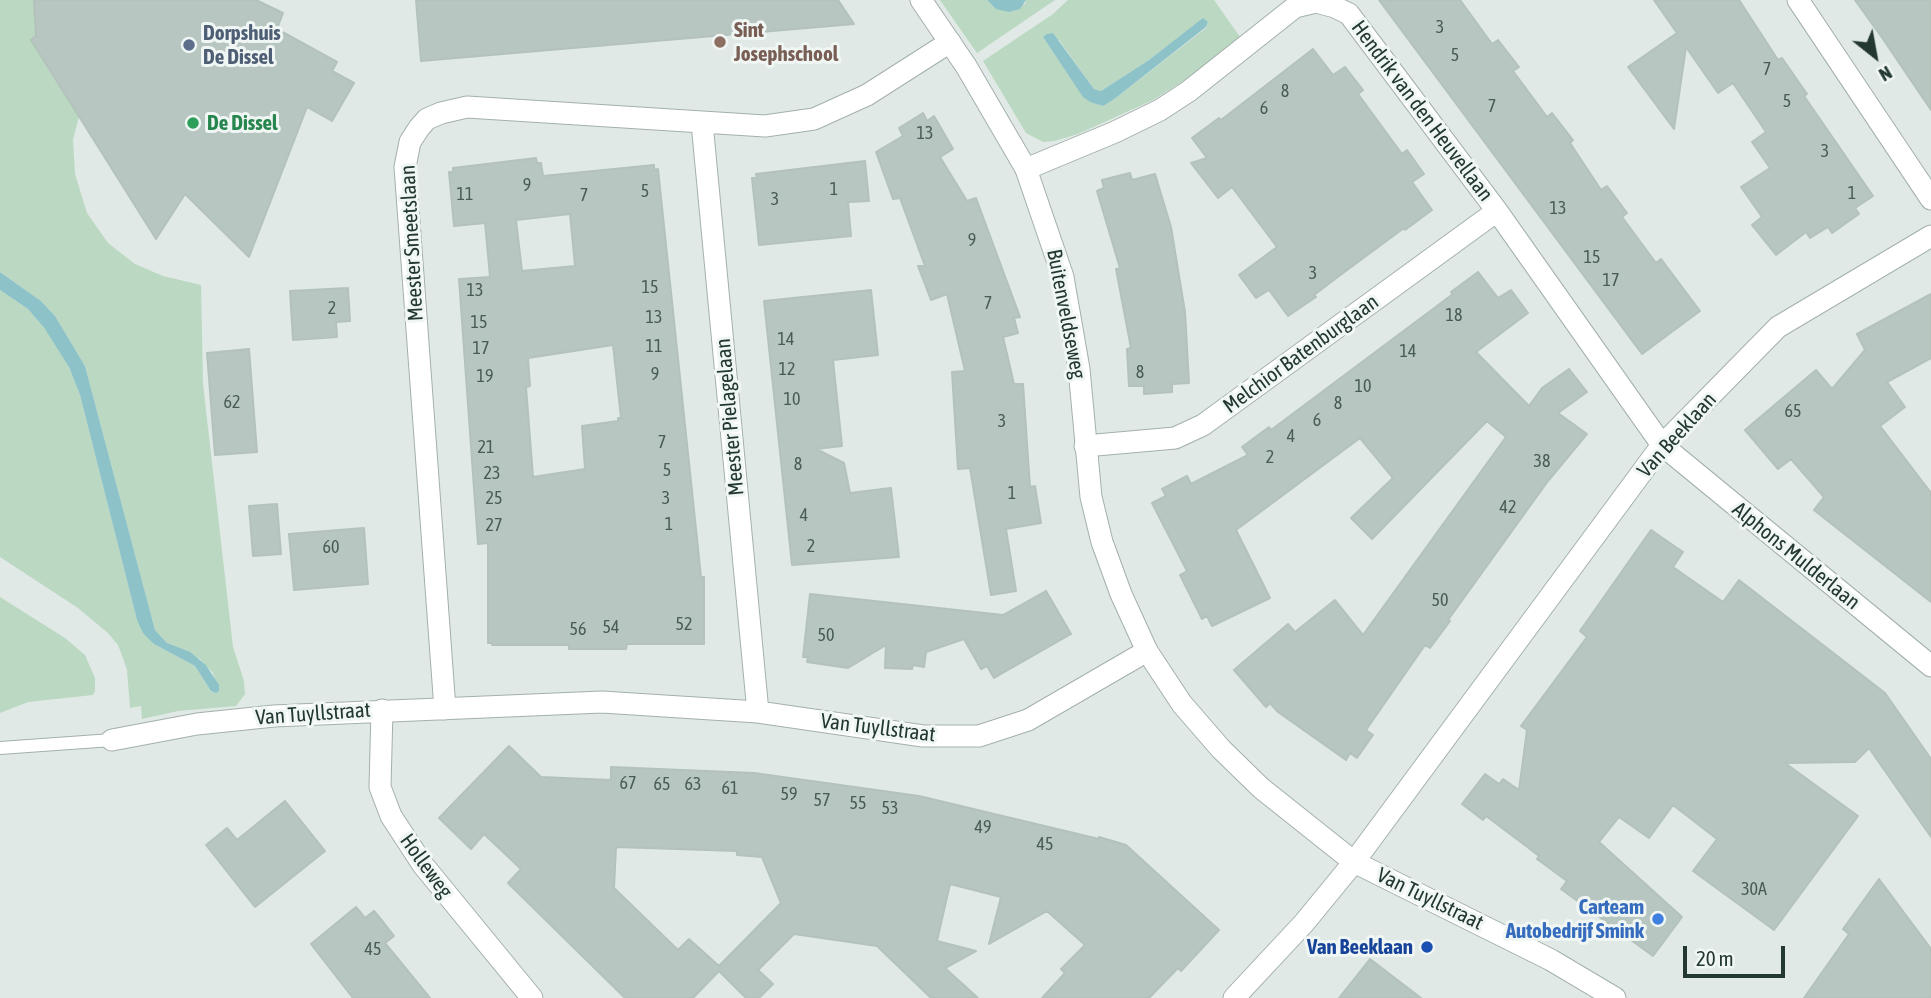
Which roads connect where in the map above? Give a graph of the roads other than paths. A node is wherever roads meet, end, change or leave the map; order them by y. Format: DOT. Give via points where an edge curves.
graph roads {
  1 [pos="921,0"];
  2 [pos="1798,0"];
  3 [pos="950,42"];
  4 [pos="702,123"];
  5 [pos="1026,169"];
  6 [pos="1931,199"];
  7 [pos="1497,211"];
  8 [pos="1931,236"];
  9 [pos="1085,446"];
  10 [pos="1662,446"];
  11 [pos="1147,651"];
  12 [pos="1931,666"];
  13 [pos="445,709"];
  14 [pos="382,710"];
  15 [pos="758,712"];
  16 [pos="112,740"];
  17 [pos="0,748"];
  18 [pos="1354,862"];
  19 [pos="532,998"];
  20 [pos="1234,998"];
  21 [pos="1615,998"];
  1 -- 3 [label="street, Buitenveldseweg"];
  2 -- 6 [label="street"];
  3 -- 4 [label="street, Meester Smeetslaan" via="867,95 814,119 765,126"];
  3 -- 5 [label="street, Buitenveldseweg"];
  4 -- 13 [label="street, Meester Smeetslaan" via="467,107 427,119 410,142 405,167"];
  4 -- 15 [label="street, Meester Pielagelaan"];
  5 -- 7 [label="street, Hendrik van den Heuvellaan" via="1160,110 1295,7 1316,2 1349,14"];
  5 -- 9 [label="street, Buitenveldseweg" via="1063,277 1079,369"];
  7 -- 9 [label="street, Melchior Batenburglaan" via="1203,425 1175,438"];
  7 -- 10 [label="street, Hendrik van den Heuvellaan"];
  8 -- 10 [label="street, Van Beeklaan" via="1778,327"];
  9 -- 11 [label="street, Buitenveldseweg" via="1102,542"];
  10 -- 12 [label="street, Alphons Mulderlaan"];
  10 -- 18 [label="street, Van Beeklaan"];
  11 -- 15 [label="street, Van Tuyllstraat" via="1028,720 979,736 923,736"];
  11 -- 18 [label="street, Van Tuyllstraat" via="1182,704 1220,749"];
  13 -- 14 [label="street, Van Tuyllstraat"];
  13 -- 15 [label="street, Van Tuyllstraat" via="602,702"];
  14 -- 16 [label="street, Van Tuyllstraat" via="197,724"];
  14 -- 19 [label="street, Holleweg" via="380,787 391,816 423,865"];
  16 -- 17 [label="lane, Van Tuyllstraat"];
  18 -- 20 [label="street"];
  18 -- 21 [label="street, Van Tuyllstraat" via="1539,954"];
}
